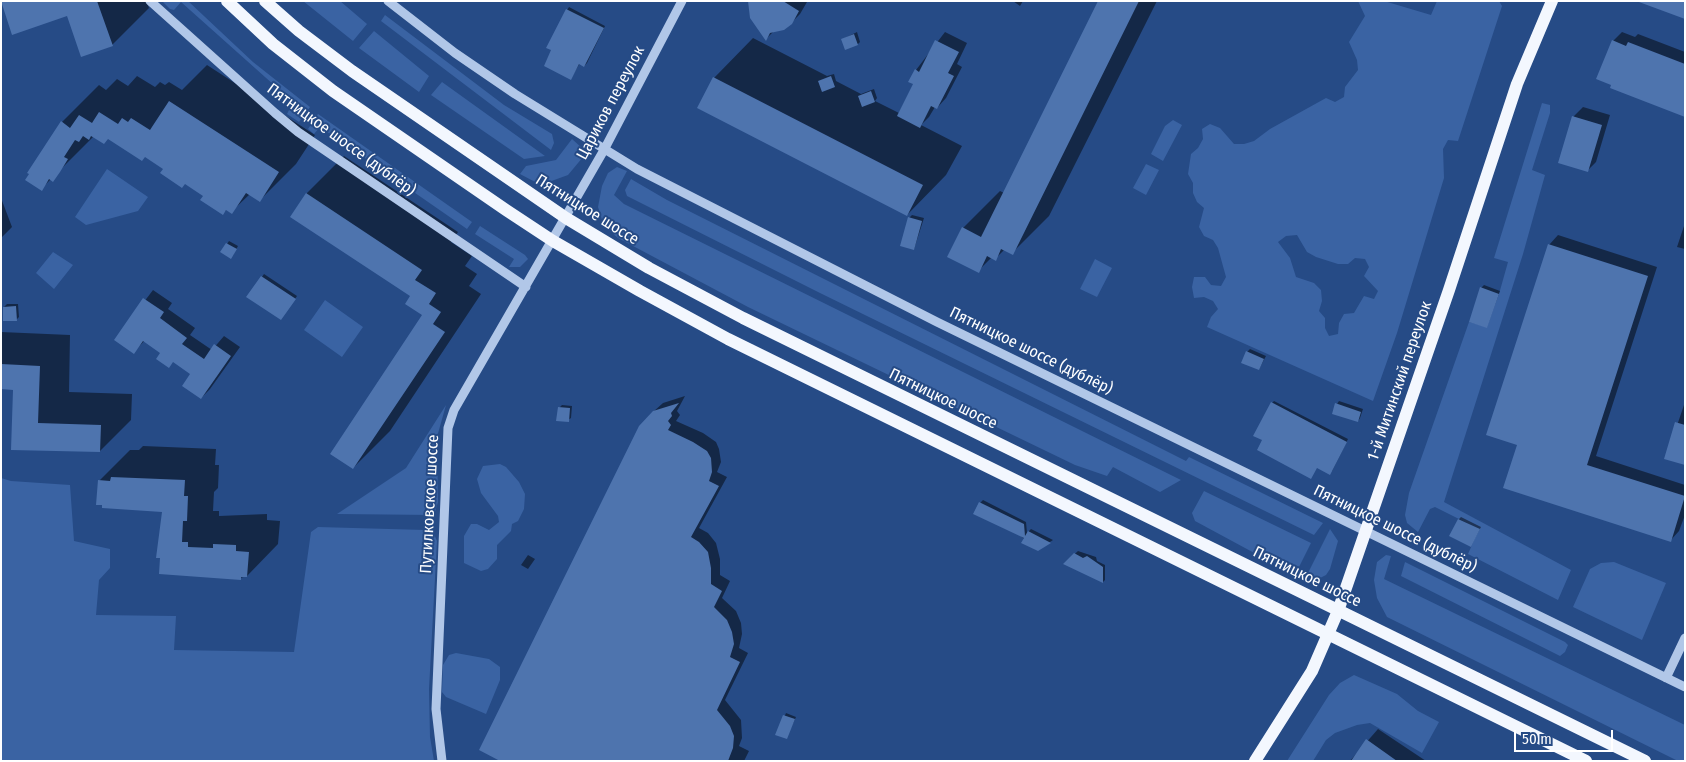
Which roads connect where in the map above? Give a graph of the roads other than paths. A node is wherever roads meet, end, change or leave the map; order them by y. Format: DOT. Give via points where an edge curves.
graph roads {
  1 [pos="151,1"];
  2 [pos="226,1"];
  3 [pos="265,1"];
  4 [pos="388,1"];
  5 [pos="682,1"];
  6 [pos="1552,1"];
  7 [pos="604,150"];
  8 [pos="566,218"];
  9 [pos="553,241"];
  10 [pos="526,287"];
  11 [pos="1365,531"];
  12 [pos="1338,611"];
  13 [pos="1328,634"];
  14 [pos="1685,638"];
  15 [pos="1666,678"];
  16 [pos="1685,688"];
  17 [pos="442,761"];
  18 [pos="1255,761"];
  19 [pos="1586,761"];
  20 [pos="1645,761"];
  1 -- 10 [label="street, Пятницкое шоссе (дублёр)" via="298,132"];
  2 -- 9 [label="main road" via="273,44 333,91"];
  3 -- 8 [label="main road, Пятницкое шоссе" via="352,71"];
  4 -- 7 [label="street, Пятницкое шоссе (дублёр)" via="455,53"];
  5 -- 7 [label="street, Цариков переулок"];
  6 -- 11 [label="main road, 1-й Митинский переулок" via="1517,84"];
  7 -- 8 [label="street, Цариков переулок"];
  7 -- 11 [label="street, Пятницкое шоссе (дублёр)" via="937,322"];
  8 -- 9 [label="street, Путилковское шоссе"];
  8 -- 12 [label="main road, Пятницкое шоссе" via="649,268 743,318"];
  9 -- 10 [label="street, Путилковское шоссе"];
  9 -- 13 [label="main road" via="728,339"];
  10 -- 17 [label="street, Путилковское шоссе" via="451,419 446,444 436,709"];
  11 -- 12 [label="main road, 1-й Митинский переулок"];
  11 -- 15 [label="street, Пятницкое шоссе (дублёр)"];
  12 -- 13 [label="main road, 1-й Митинский переулок"];
  12 -- 20 [label="main road, Пятницкое шоссе"];
  13 -- 18 [label="main road, 1-й Митинский переулок" via="1312,671"];
  13 -- 19 [label="main road"];
  14 -- 15 [label="street"];
  15 -- 16 [label="street, Пятницкое шоссе (дублёр)"];
}
